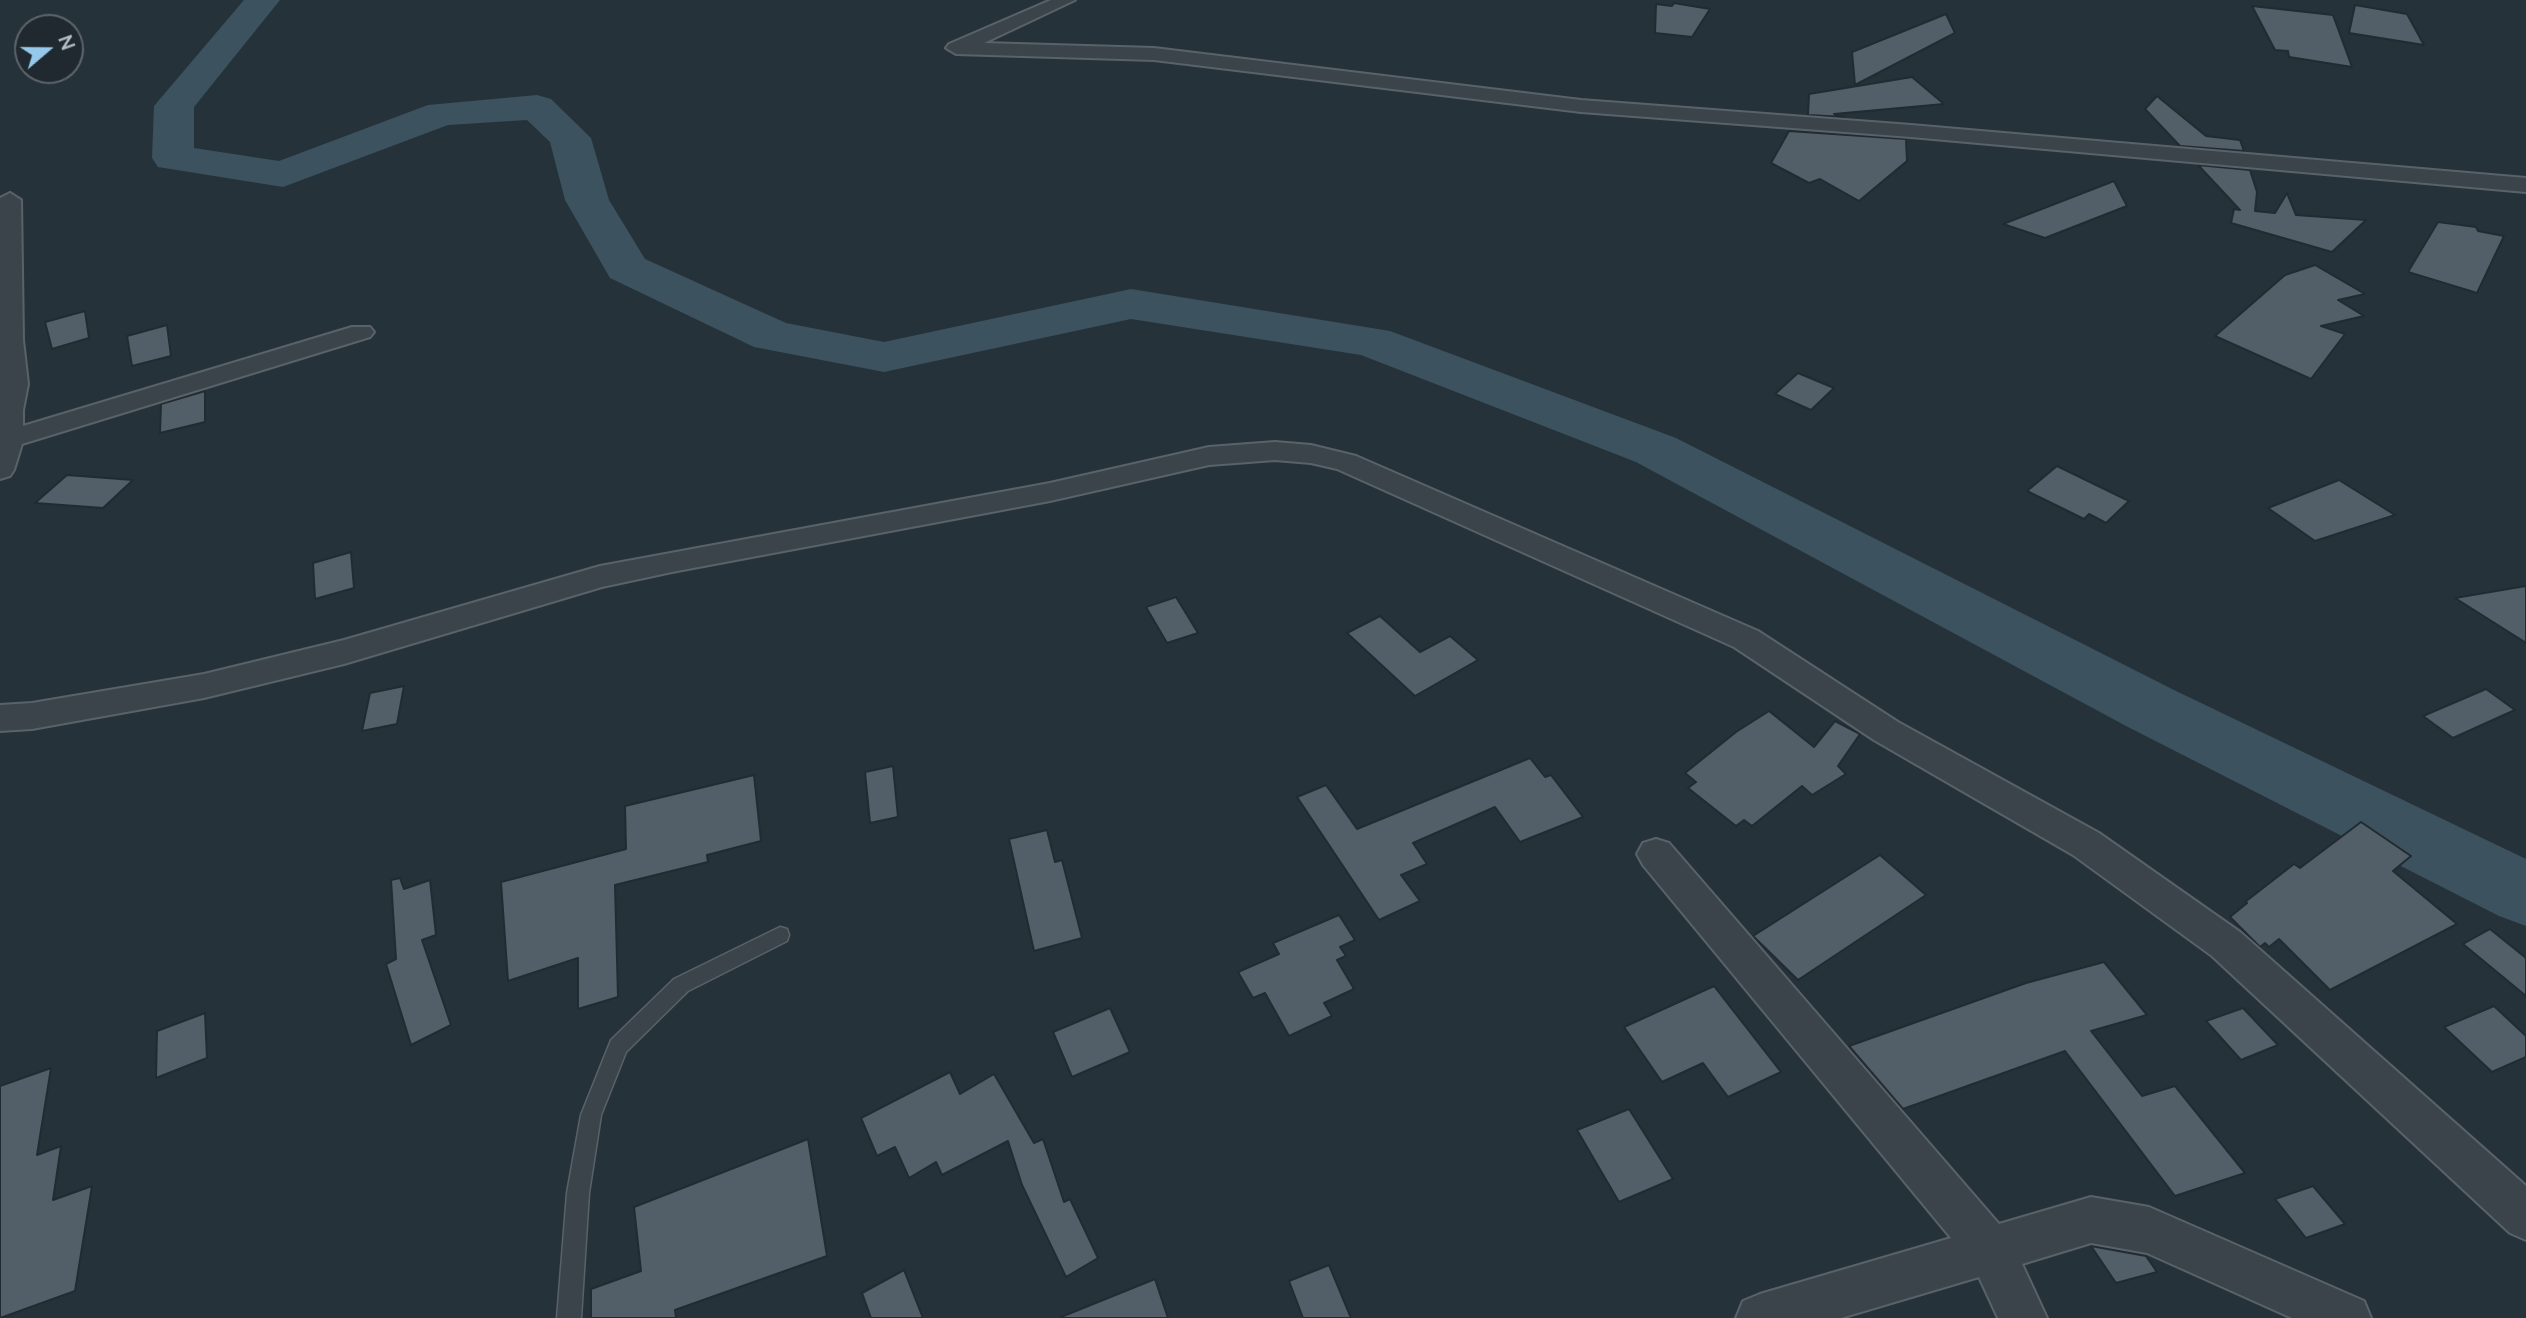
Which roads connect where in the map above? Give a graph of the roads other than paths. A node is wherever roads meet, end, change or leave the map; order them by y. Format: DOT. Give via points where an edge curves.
graph roads {
  1 [pos="1066,0"];
  2 [pos="2526,185"];
  3 [pos="10,200"];
  4 [pos="361,332"];
  5 [pos="5,441"];
  6 [pos="0,470"];
  7 [pos="0,718"];
  8 [pos="1656,854"];
  9 [pos="779,935"];
  10 [pos="2526,1217"];
  11 [pos="1990,1249"];
  12 [pos="569,1318"];
  13 [pos="1760,1318"];
  14 [pos="2023,1318"];
  15 [pos="2347,1318"];
  1 -- 2 [label="street" via="956,48 1154,54 1581,106"];
  3 -- 5 [label="street" via="10,340 15,384"];
  4 -- 5 [label="street"];
  5 -- 6 [label="street"];
  7 -- 10 [label="street" via="204,685 344,652 600,578 672,562 1050,492 1209,456 1275,451 1311,454 1346,462 1746,639 1886,731 2087,844 2226,944"];
  8 -- 11 [label="street"];
  9 -- 12 [label="lane" via="681,985 618,1046 591,1115 578,1193"];
  11 -- 13 [label="street"];
  11 -- 14 [label="street"];
  11 -- 15 [label="street" via="2091,1220 2149,1230"];
}
